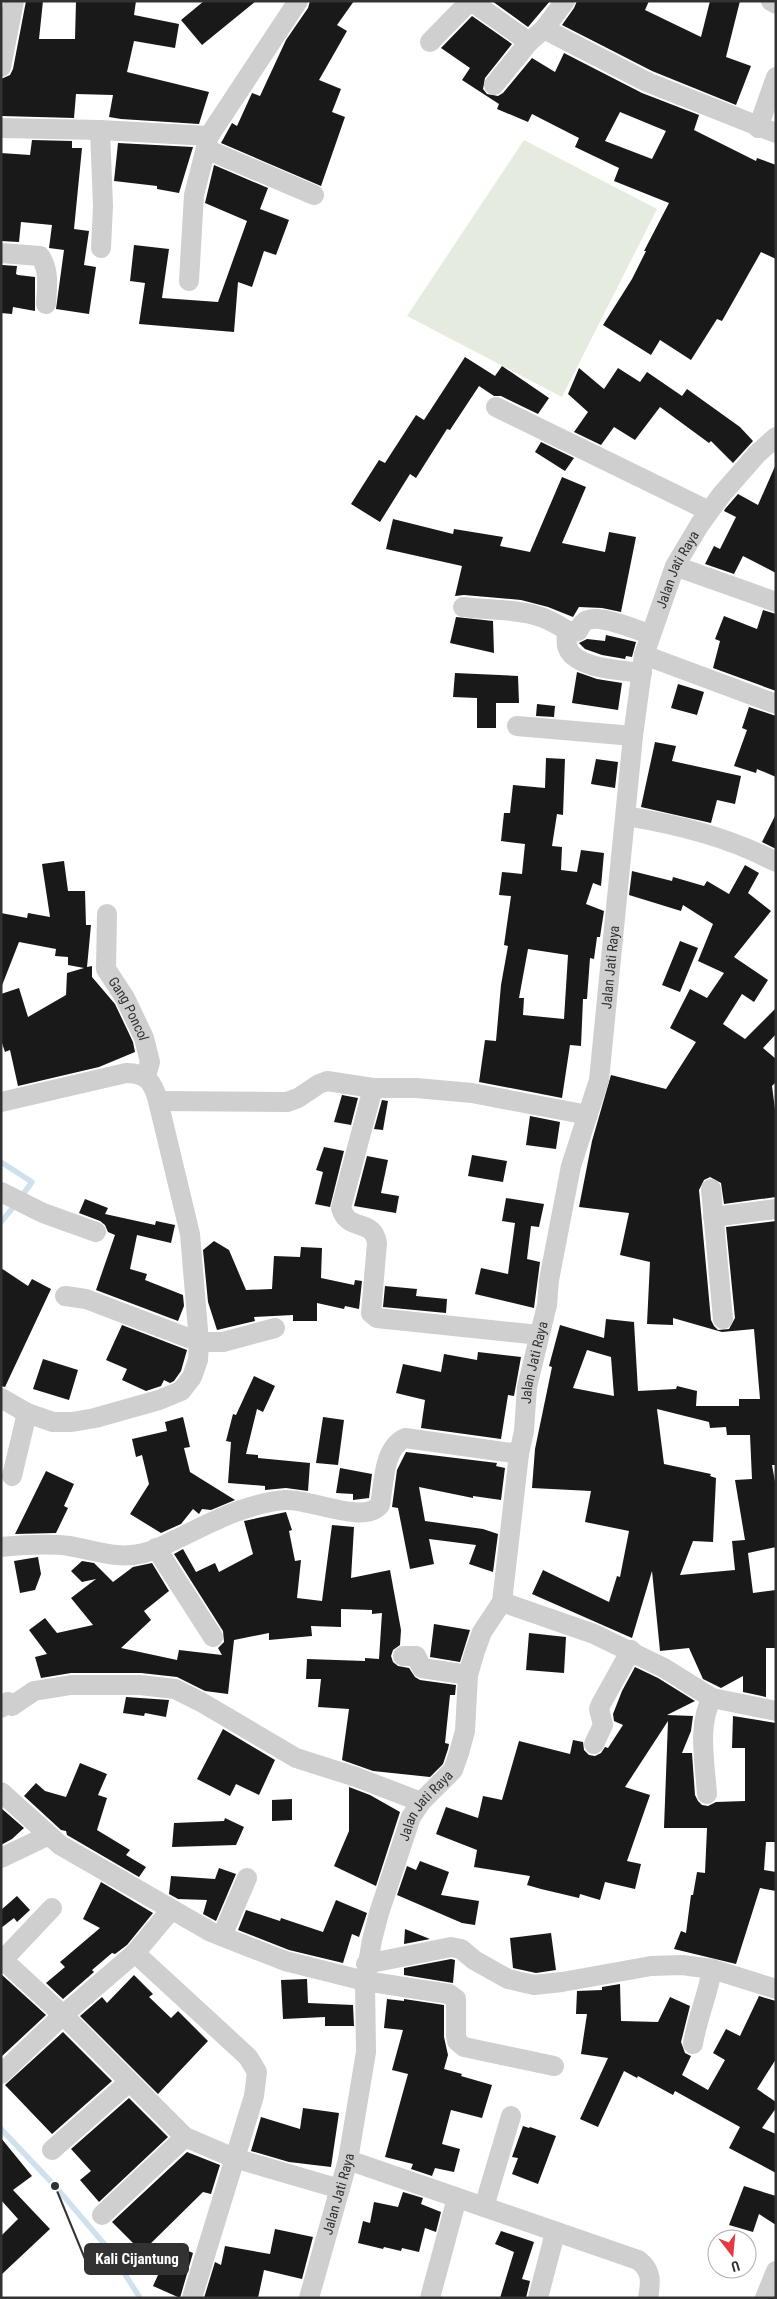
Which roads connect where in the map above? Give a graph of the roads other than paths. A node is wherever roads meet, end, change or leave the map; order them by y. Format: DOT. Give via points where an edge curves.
graph roads {
  1 [pos="14,1"];
  2 [pos="298,1"];
  3 [pos="470,1"];
  4 [pos="566,1"];
  5 [pos="771,1"];
  6 [pos="776,4"];
  7 [pos="536,36"];
  8 [pos="430,42"];
  9 [pos="1,67"];
  10 [pos="776,77"];
  11 [pos="494,85"];
  12 [pos="1,128"];
  13 [pos="100,130"];
  14 [pos="767,130"];
  15 [pos="207,142"];
  16 [pos="314,195"];
  17 [pos="101,248"];
  18 [pos="1,253"];
  19 [pos="189,281"];
  20 [pos="46,304"];
  21 [pos="496,407"];
  22 [pos="771,448"];
  23 [pos="709,511"];
  24 [pos="675,566"];
  25 [pos="776,602"];
  26 [pos="463,607"];
  27 [pos="567,630"];
  28 [pos="651,635"];
  29 [pos="643,664"];
  30 [pos="776,704"];
  31 [pos="517,726"];
  32 [pos="633,736"];
  33 [pos="626,816"];
  34 [pos="776,862"];
  35 [pos="107,914"];
  36 [pos="146,1076"];
  37 [pos="373,1088"];
  38 [pos="158,1100"];
  39 [pos="1,1102"];
  40 [pos="588,1116"];
  41 [pos="710,1190"];
  42 [pos="8,1194"];
  43 [pos="776,1209"];
  44 [pos="713,1217"];
  45 [pos="96,1232"];
  46 [pos="65,1296"];
  47 [pos="723,1319"];
  48 [pos="275,1328"];
  49 [pos="540,1335"];
  50 [pos="199,1342"];
  51 [pos="1,1398"];
  52 [pos="27,1413"];
  53 [pos="519,1454"];
  54 [pos="12,1476"];
  55 [pos="1,1547"];
  56 [pos="156,1548"];
  57 [pos="502,1602"];
  58 [pos="213,1637"];
  59 [pos="630,1650"];
  60 [pos="403,1656"];
  61 [pos="468,1675"];
  62 [pos="712,1698"];
  63 [pos="1,1708"];
  64 [pos="776,1711"];
  65 [pos="594,1744"];
  66 [pos="706,1794"];
  67 [pos="3,1797"];
  68 [pos="421,1802"];
  69 [pos="47,1836"];
  70 [pos="1,1858"];
  71 [pos="247,1878"];
  72 [pos="52,1908"];
  73 [pos="171,1910"];
  74 [pos="222,1936"];
  75 [pos="135,1953"];
  76 [pos="2,1960"];
  77 [pos="712,1970"];
  78 [pos="366,1973"];
  79 [pos="776,1989"];
  80 [pos="63,2015"];
  81 [pos="693,2044"];
  82 [pos="554,2066"];
  83 [pos="1,2074"];
  84 [pos="129,2082"];
  85 [pos="511,2116"];
  86 [pos="185,2137"];
  87 [pos="52,2150"];
  88 [pos="234,2158"];
  89 [pos="348,2160"];
  90 [pos="340,2189"];
  91 [pos="458,2198"];
  92 [pos="484,2207"];
  93 [pos="102,2215"];
  94 [pos="556,2233"];
  95 [pos="776,2271"];
  96 [pos="192,2298"];
  97 [pos="309,2298"];
  98 [pos="430,2298"];
  99 [pos="538,2298"];
  100 [pos="648,2298"];
  101 [pos="766,2298"];
  1 -- 9 [label="street"];
  2 -- 15 [label="street"];
  3 -- 7 [label="street"];
  3 -- 8 [label="street"];
  4 -- 7 [label="street"];
  5 -- 6 [label="street"];
  7 -- 11 [label="street"];
  7 -- 14 [label="street"];
  10 -- 14 [label="street"];
  12 -- 13 [label="street"];
  13 -- 15 [label="street"];
  13 -- 17 [label="street"];
  15 -- 16 [label="street"];
  15 -- 19 [label="street" via="194,195"];
  18 -- 20 [label="street" via="40,256 48,277"];
  21 -- 23 [label="street"];
  22 -- 23 [label="street, Jalan Jati Raya" via="722,494"];
  23 -- 24 [label="street, Jalan Jati Raya"];
  24 -- 25 [label="street"];
  24 -- 28 [label="street, Jalan Jati Raya"];
  26 -- 27 [label="street" via="528,612 553,620"];
  27 -- 28 [label="street" via="574,633 584,622 592,619"];
  27 -- 29 [label="street" via="567,646 571,655 580,662"];
  28 -- 29 [label="street, Jalan Jati Raya"];
  29 -- 30 [label="street"];
  29 -- 32 [label="street, Jalan Jati Raya"];
  31 -- 32 [label="street"];
  32 -- 33 [label="street, Jalan Jati Raya"];
  33 -- 34 [label="street" via="721,837"];
  33 -- 40 [label="street, Jalan Jati Raya" via="599,1080"];
  35 -- 36 [label="street, Gang Poncol" via="106,969 126,998 144,1038 150,1062"];
  36 -- 38 [label="street" via="154,1086"];
  36 -- 39 [label="street" via="126,1073"];
  37 -- 38 [label="street" via="327,1082 287,1102"];
  37 -- 40 [label="street" via="472,1092"];
  37 -- 49 [label="street" via="341,1208 344,1218 353,1224 369,1227 376,1234 371,1312 377,1318"];
  38 -- 50 [label="street" via="190,1234"];
  40 -- 49 [label="street, Jalan Jati Raya" via="570,1166"];
  41 -- 44 [label="street"];
  42 -- 45 [label="street" via="43,1213"];
  43 -- 44 [label="street"];
  44 -- 47 [label="street"];
  46 -- 50 [label="street" via="86,1299"];
  48 -- 50 [label="street" via="222,1342"];
  49 -- 53 [label="street, Jalan Jati Raya" via="527,1387"];
  50 -- 52 [label="street" via="198,1360 192,1377 181,1391 134,1407 72,1422 53,1422"];
  51 -- 52 [label="street"];
  52 -- 54 [label="street"];
  53 -- 56 [label="street" via="405,1438 396,1442 389,1453 380,1505 375,1510 356,1513 287,1499 240,1510"];
  53 -- 57 [label="street, Jalan Jati Raya"];
  55 -- 56 [label="street" via="69,1546 98,1554 123,1556"];
  56 -- 58 [label="street"];
  57 -- 59 [label="street"];
  57 -- 61 [label="street, Jalan Jati Raya" via="482,1632"];
  59 -- 62 [label="street"];
  59 -- 65 [label="street" via="599,1709 603,1725"];
  60 -- 61 [label="street" via="416,1656 422,1668"];
  61 -- 68 [label="street, Jalan Jati Raya" via="465,1731 453,1770"];
  62 -- 64 [label="street"];
  62 -- 66 [label="street" via="707,1706 704,1740"];
  63 -- 68 [label="street" via="8,1702 12,1706 34,1691 71,1685 140,1685 175,1689 296,1758"];
  67 -- 69 [label="street"];
  68 -- 78 [label="street, Jalan Jati Raya" via="411,1817 379,1913"];
  69 -- 70 [label="street"];
  69 -- 73 [label="street"];
  71 -- 74 [label="street"];
  72 -- 76 [label="street"];
  73 -- 74 [label="street"];
  73 -- 75 [label="street"];
  74 -- 78 [label="street" via="285,1961"];
  75 -- 80 [label="street"];
  75 -- 88 [label="street" via="256,2068 258,2080"];
  76 -- 80 [label="street"];
  77 -- 78 [label="street" via="682,1965 651,1966 534,1985 508,1978 474,1960 461,1949 451,1947"];
  77 -- 79 [label="street"];
  77 -- 81 [label="street"];
  78 -- 82 [label="street" via="449,1994 456,1999 456,2035 464,2047"];
  78 -- 89 [label="street, Jalan Jati Raya" via="366,2052"];
  80 -- 83 [label="street"];
  80 -- 84 [label="street"];
  84 -- 86 [label="street"];
  84 -- 87 [label="street"];
  85 -- 92 [label="street"];
  86 -- 88 [label="street"];
  86 -- 93 [label="street"];
  88 -- 90 [label="street"];
  88 -- 96 [label="street"];
  89 -- 90 [label="street, Jalan Jati Raya"];
  89 -- 91 [label="street"];
  90 -- 97 [label="street, Jalan Jati Raya"];
  91 -- 92 [label="street"];
  91 -- 98 [label="street"];
  92 -- 94 [label="street"];
  94 -- 99 [label="street"];
  94 -- 100 [label="street" via="646,2265 651,2284"];
  95 -- 101 [label="street"];
}
